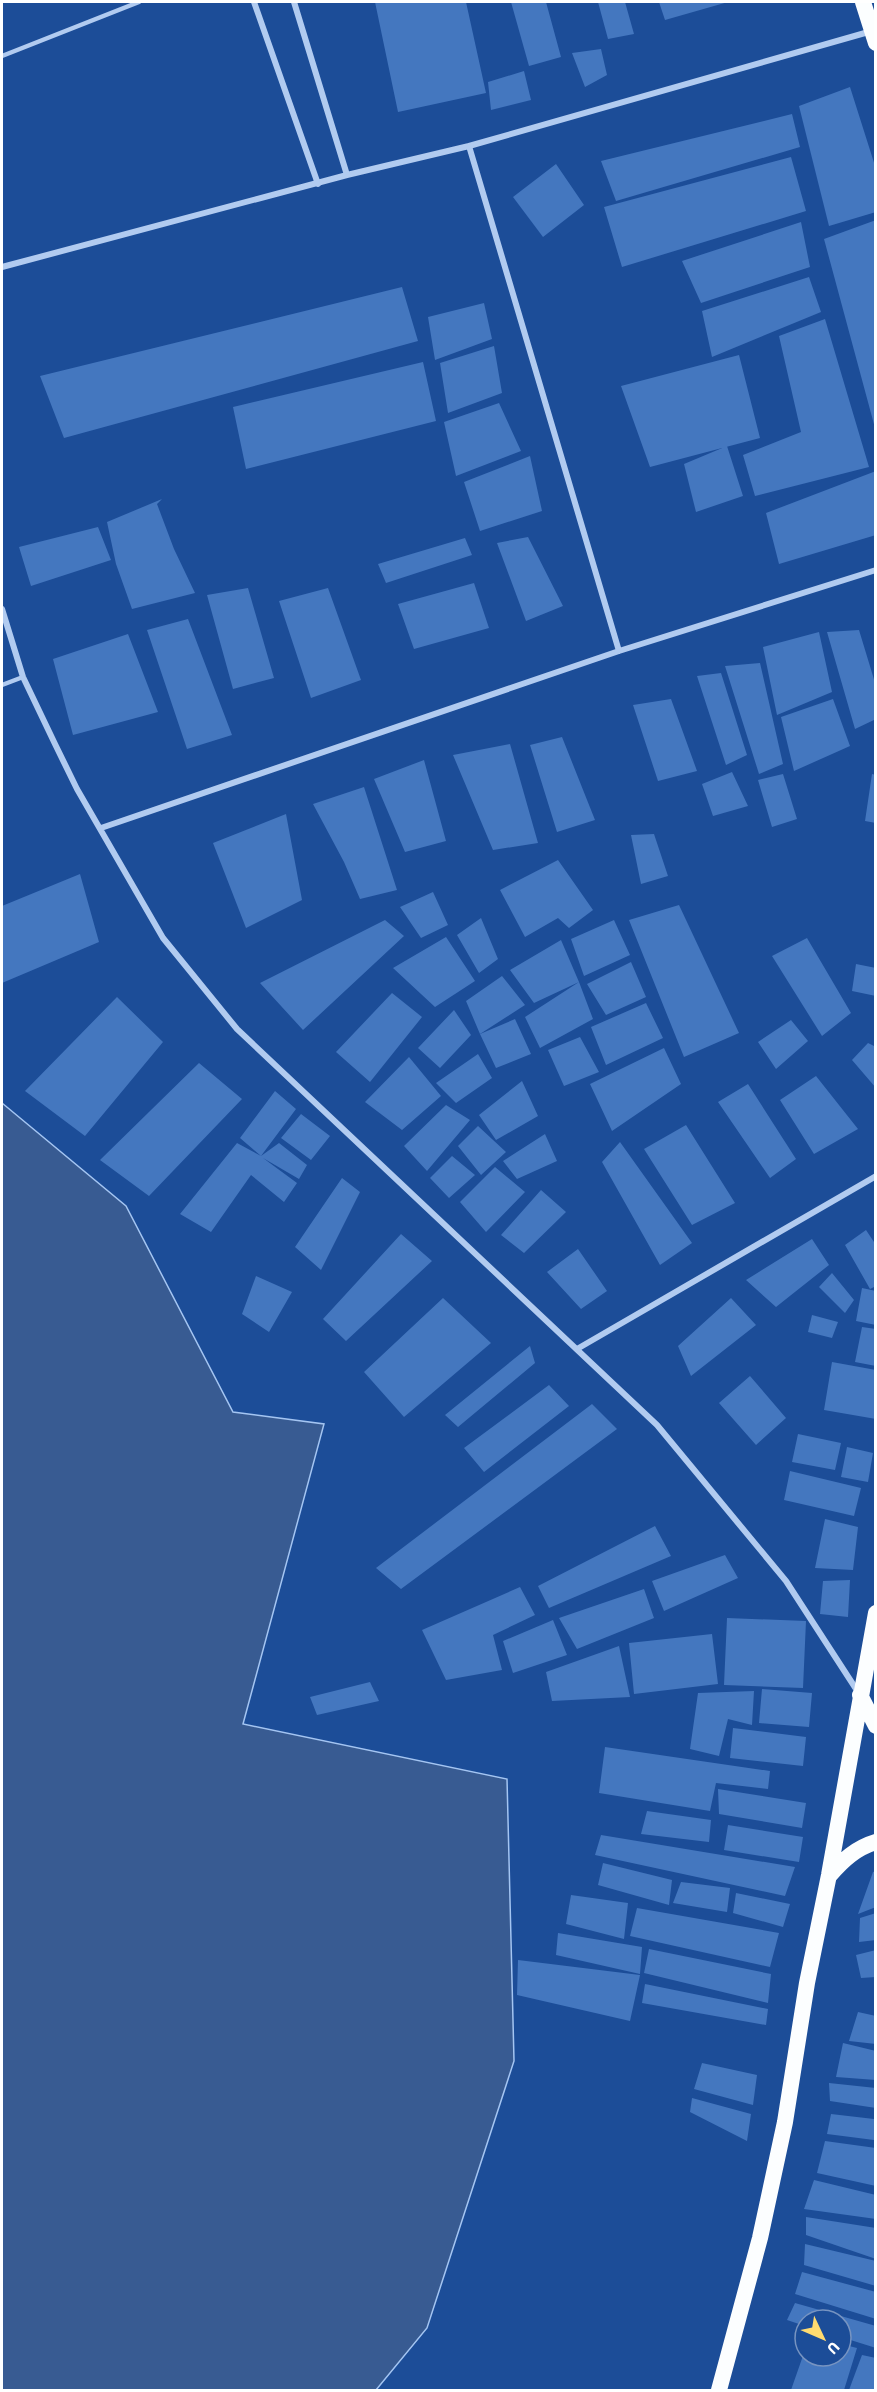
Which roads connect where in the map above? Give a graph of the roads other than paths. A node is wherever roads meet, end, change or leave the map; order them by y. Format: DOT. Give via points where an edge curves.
graph roads {
  1 [pos="139,2"];
  2 [pos="254,2"];
  3 [pos="294,2"];
  4 [pos="863,2"];
  5 [pos="874,35"];
  6 [pos="2,56"];
  7 [pos="469,146"];
  8 [pos="347,175"];
  9 [pos="318,184"];
  10 [pos="2,267"];
  11 [pos="876,570"];
  12 [pos="2,609"];
  13 [pos="619,651"];
  14 [pos="23,677"];
  15 [pos="2,685"];
  16 [pos="101,828"];
  17 [pos="876,1176"];
  18 [pos="577,1349"];
  19 [pos="876,1613"];
  20 [pos="860,1695"];
  21 [pos="876,1726"];
  22 [pos="876,1842"];
  23 [pos="829,1875"];
  24 [pos="719,2391"];
  1 -- 6 [label="lane"];
  2 -- 9 [label="street"];
  3 -- 8 [label="street"];
  4 -- 5 [label="highway"];
  5 -- 7 [label="street"];
  7 -- 8 [label="street"];
  7 -- 13 [label="street"];
  8 -- 9 [label="street"];
  9 -- 10 [label="street"];
  11 -- 13 [label="street"];
  12 -- 14 [label="street"];
  13 -- 16 [label="street"];
  14 -- 15 [label="lane"];
  14 -- 16 [label="street" via="77,789"];
  16 -- 18 [label="street" via="163,938 237,1029"];
  17 -- 18 [label="street"];
  18 -- 20 [label="street" via="657,1425 715,1493 786,1581"];
  19 -- 20 [label="highway"];
  20 -- 21 [label="highway"];
  20 -- 23 [label="highway"];
  22 -- 23 [label="highway" via="846,1858"];
  23 -- 24 [label="highway" via="785,2122 760,2238"];
}
